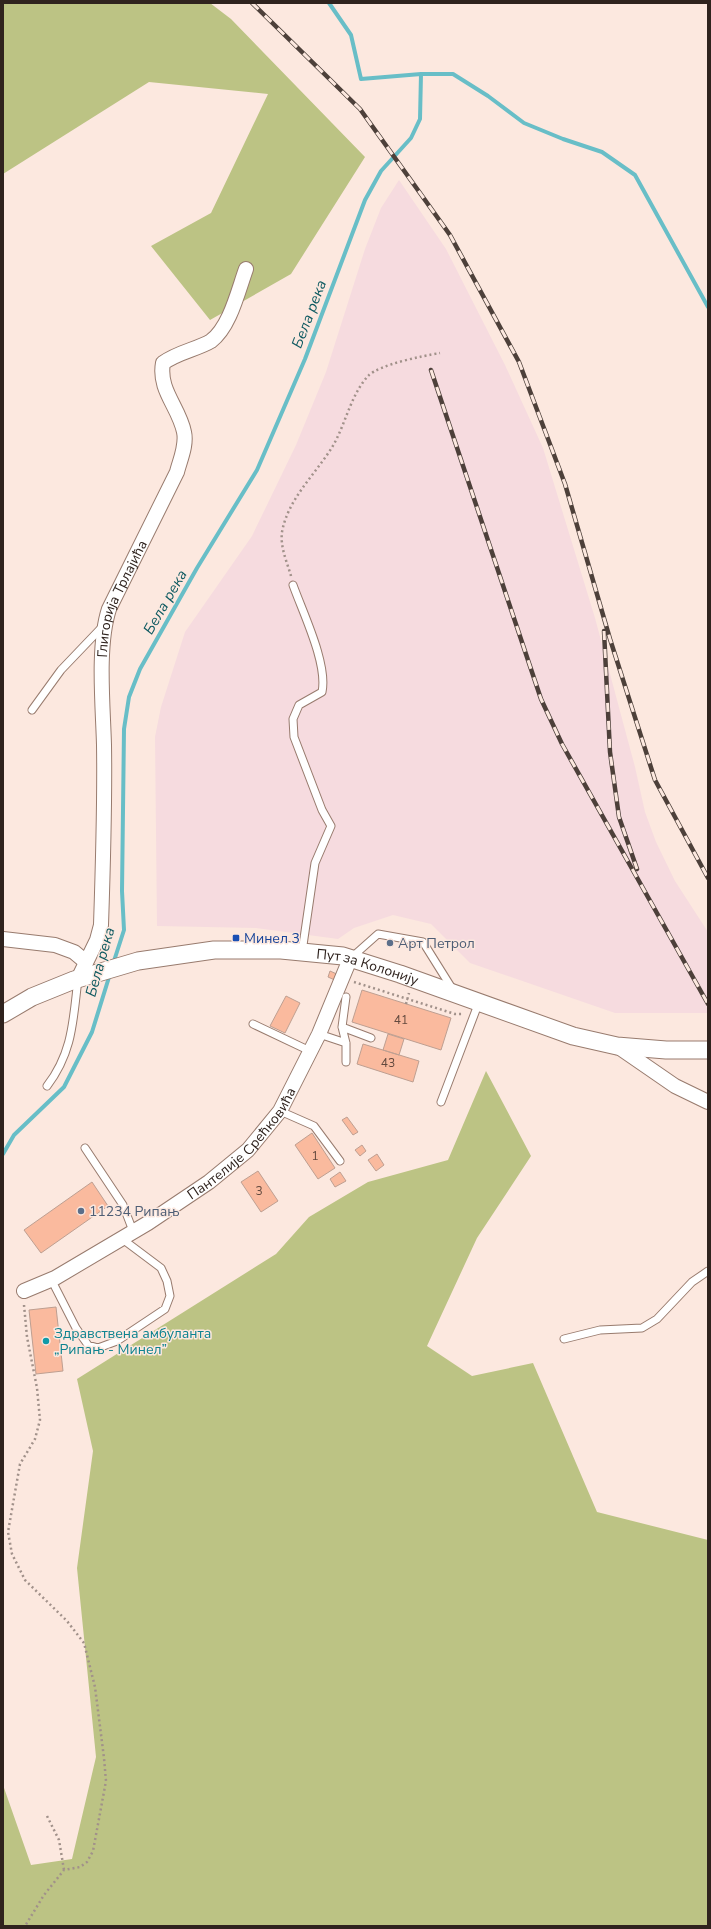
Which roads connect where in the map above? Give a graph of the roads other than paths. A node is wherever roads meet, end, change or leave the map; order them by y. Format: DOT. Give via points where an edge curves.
graph roads {
  1 [pos="246,269"];
  2 [pos="293,584"];
  3 [pos="104,624"];
  4 [pos="32,710"];
  5 [pos="3,939"];
  6 [pos="302,952"];
  7 [pos="350,959"];
  8 [pos="92,967"];
  9 [pos="78,979"];
  10 [pos="457,995"];
  11 [pos="346,998"];
  12 [pos="478,1002"];
  13 [pos="3,1014"];
  14 [pos="253,1024"];
  15 [pos="342,1027"];
  16 [pos="319,1034"];
  17 [pos="371,1038"];
  18 [pos="346,1043"];
  19 [pos="617,1046"];
  20 [pos="708,1050"];
  21 [pos="310,1051"];
  22 [pos="346,1062"];
  23 [pos="47,1086"];
  24 [pos="441,1102"];
  25 [pos="708,1102"];
  26 [pos="280,1111"];
  27 [pos="85,1148"];
  28 [pos="340,1161"];
  29 [pos="127,1235"];
  30 [pos="708,1271"];
  31 [pos="51,1279"];
  32 [pos="24,1290"];
  33 [pos="564,1339"];
  1 -- 3 [label="street, Глигорија Трлајића" via="229,315 218,333 210,341 163,363 163,385 184,433 183,450 177,472"];
  2 -- 6 [label="lane" via="320,661 324,681 322,692 299,705 293,719 294,737 322,810 331,826 315,864"];
  3 -- 4 [label="lane" via="61,670"];
  3 -- 8 [label="street, Глигорија Трлајића" via="102,655 105,793 101,918"];
  5 -- 8 [label="street" via="55,945 74,952"];
  6 -- 7 [label="street, Пут за Колонију"];
  6 -- 8 [label="street, Пут за Колонију" via="214,950"];
  7 -- 10 [label="street, Пут за Колонију"];
  7 -- 10 [label="lane" via="378,934 422,942"];
  7 -- 16 [label="street, Пантелије Срећковића"];
  8 -- 9 [label="street, Пут за Колонију"];
  9 -- 13 [label="street, Пут за Колонију" via="32,997"];
  9 -- 23 [label="lane" via="68,1048 59,1070"];
  10 -- 12 [label="street, Пут за Колонију"];
  11 -- 15 [label="lane"];
  12 -- 19 [label="street, Пут за Колонију" via="573,1036"];
  12 -- 24 [label="lane"];
  14 -- 21 [label="lane"];
  15 -- 17 [label="lane"];
  15 -- 18 [label="lane"];
  16 -- 18 [label="lane"];
  16 -- 21 [label="street, Пантелије Срећковића"];
  18 -- 22 [label="lane"];
  19 -- 20 [label="street, Пут за Колонију"];
  19 -- 25 [label="street" via="675,1086"];
  21 -- 26 [label="street, Пантелије Срећковића"];
  26 -- 28 [label="lane" via="314,1126"];
  26 -- 29 [label="street, Пантелије Срећковића" via="248,1150 209,1182"];
  27 -- 29 [label="lane" via="123,1205"];
  29 -- 31 [label="street, Пантелије Срећковића"];
  29 -- 31 [label="lane" via="161,1268 170,1296 165,1309 117,1341 98,1348 88,1345 76,1328"];
  30 -- 33 [label="lane" via="692,1282 657,1319 642,1328 600,1330"];
  31 -- 32 [label="street, Пантелије Срећковића"];
}
